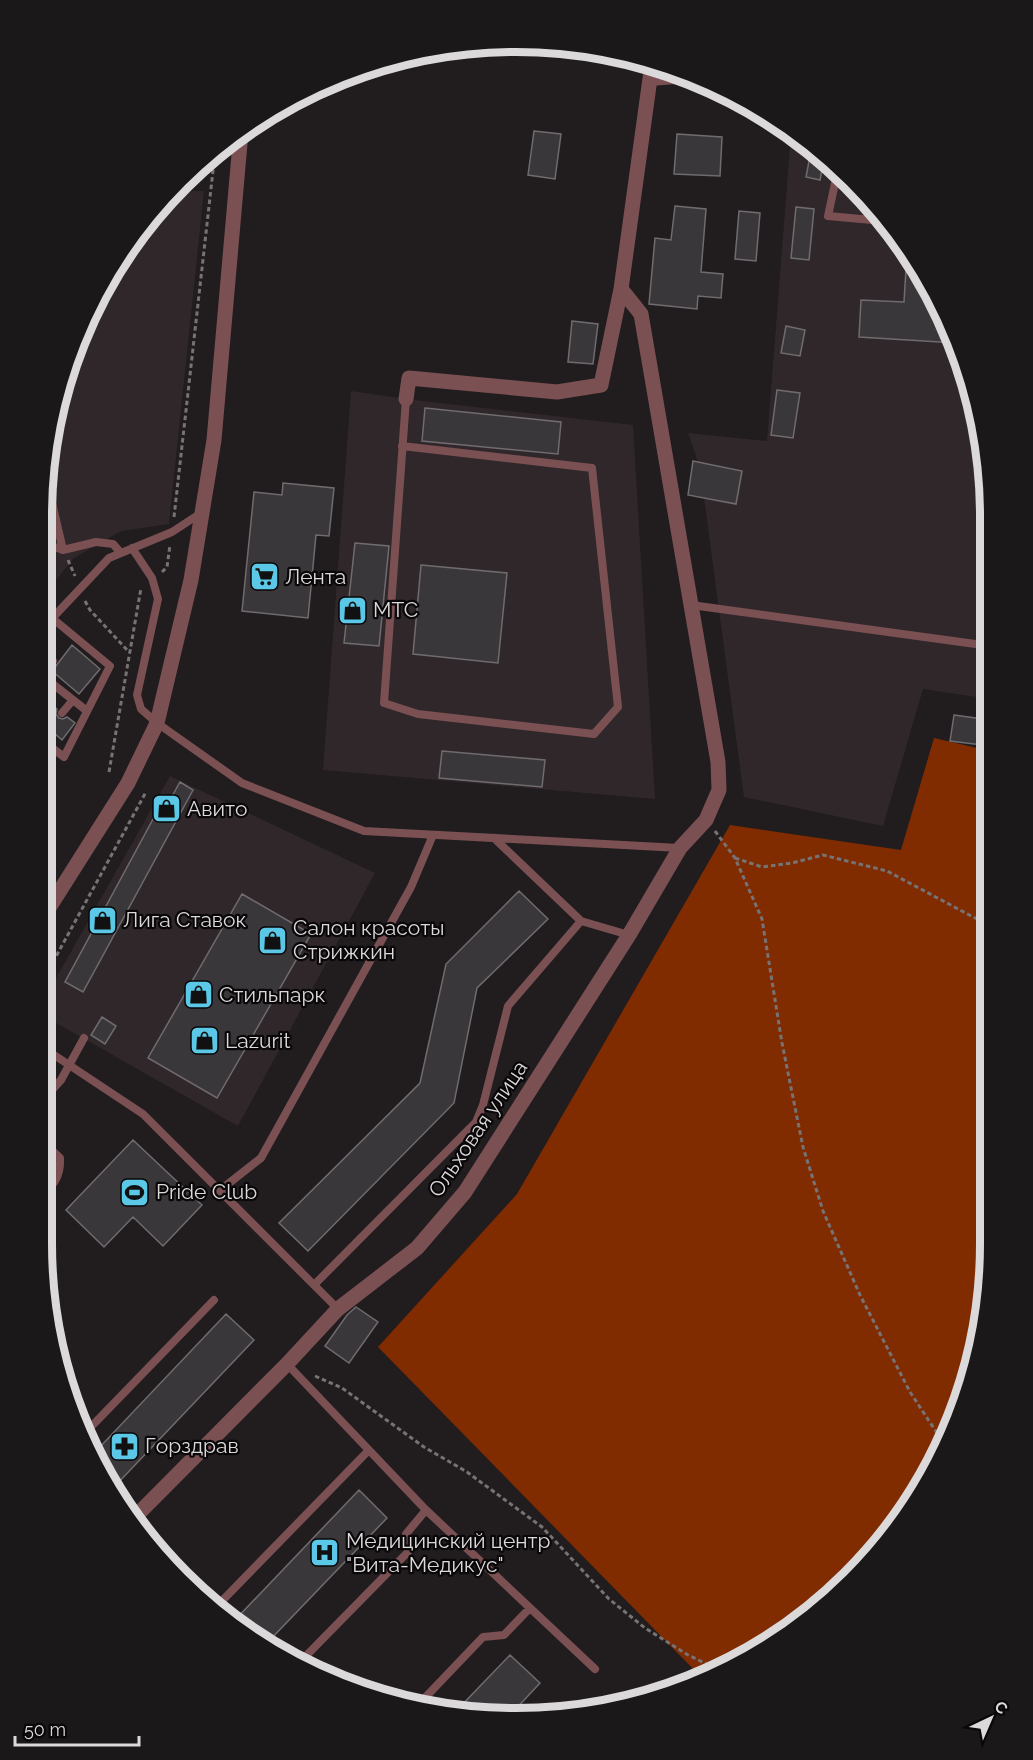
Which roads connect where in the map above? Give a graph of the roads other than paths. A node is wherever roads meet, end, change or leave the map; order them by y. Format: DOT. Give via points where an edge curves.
graph roads {
  1 [pos="650,72"];
  2 [pos="674,80"];
  3 [pos="648,82"];
  4 [pos="240,144"];
  5 [pos="836,180"];
  6 [pos="873,220"];
  7 [pos="621,289"];
  8 [pos="406,399"];
  9 [pos="402,446"];
  10 [pos="52,505"];
  11 [pos="202,512"];
  12 [pos="52,546"];
  13 [pos="132,548"];
  14 [pos="63,550"];
  15 [pos="120,552"];
  16 [pos="691,605"];
  17 [pos="52,618"];
  18 [pos="980,645"];
  19 [pos="54,685"];
  20 [pos="52,687"];
  21 [pos="73,700"];
  22 [pos="87,711"];
  23 [pos="62,713"];
  24 [pos="158,723"];
  25 [pos="52,747"];
  26 [pos="433,835"];
  27 [pos="494,838"];
  28 [pos="680,848"];
  29 [pos="52,903"];
  30 [pos="581,921"];
  31 [pos="629,935"];
  32 [pos="84,1038"];
  33 [pos="52,1054"];
  34 [pos="69,1065"];
  35 [pos="52,1090"];
  36 [pos="52,1150"];
  37 [pos="52,1186"];
  38 [pos="219,1191"];
  39 [pos="314,1285"];
  40 [pos="214,1300"];
  41 [pos="338,1309"];
  42 [pos="287,1364"];
  43 [pos="91,1427"];
  44 [pos="369,1450"];
  45 [pos="426,1510"];
  46 [pos="139,1513"];
  47 [pos="222,1601"];
  48 [pos="530,1608"];
  49 [pos="305,1657"];
  50 [pos="594,1669"];
  51 [pos="424,1699"];
  1 -- 3 [label="street"];
  2 -- 3 [label="lane"];
  3 -- 7 [label="street"];
  4 -- 11 [label="street" via="214,440"];
  5 -- 6 [label="lane" via="828,216"];
  7 -- 8 [label="street" via="601,385 557,392 409,378"];
  7 -- 16 [label="street, Ольховая улица" via="641,314"];
  8 -- 9 [label="lane"];
  9 -- 9 [label="lane" via="384,704 418,714 594,734 618,707 592,468"];
  10 -- 14 [label="lane"];
  11 -- 13 [label="lane" via="172,532"];
  11 -- 24 [label="street" via="191,580"];
  12 -- 14 [label="lane"];
  13 -- 15 [label="lane"];
  13 -- 24 [label="lane" via="152,578 158,599 137,694 141,709"];
  14 -- 15 [label="lane" via="96,542 113,544"];
  15 -- 17 [label="lane" via="109,558"];
  16 -- 18 [label="lane"];
  16 -- 28 [label="street, Ольховая улица" via="718,762 719,790 706,820"];
  17 -- 22 [label="lane" via="110,666"];
  19 -- 20 [label="lane"];
  19 -- 21 [label="lane"];
  21 -- 22 [label="lane"];
  21 -- 23 [label="lane"];
  22 -- 25 [label="lane" via="64,758"];
  24 -- 26 [label="lane" via="242,783 364,831"];
  24 -- 29 [label="street" via="128,783"];
  26 -- 27 [label="lane"];
  26 -- 38 [label="lane" via="411,887 261,1158"];
  27 -- 28 [label="lane"];
  27 -- 30 [label="lane"];
  28 -- 31 [label="street, Ольховая улица"];
  30 -- 31 [label="lane"];
  30 -- 39 [label="lane" via="508,1006 476,1122"];
  31 -- 41 [label="street, Ольховая улица" via="465,1192 417,1248"];
  32 -- 34 [label="lane"];
  33 -- 34 [label="lane"];
  34 -- 35 [label="lane"];
  34 -- 38 [label="lane" via="142,1114"];
  36 -- 37 [label="lane" via="60,1158 61,1170"];
  38 -- 39 [label="lane"];
  39 -- 41 [label="lane"];
  40 -- 43 [label="lane"];
  41 -- 42 [label="street, Ольховая улица"];
  42 -- 44 [label="lane"];
  42 -- 46 [label="street, Ольховая улица"];
  44 -- 45 [label="lane"];
  44 -- 47 [label="lane"];
  45 -- 48 [label="lane"];
  45 -- 49 [label="lane" via="406,1534 408,1551"];
  48 -- 50 [label="lane"];
  48 -- 51 [label="lane" via="504,1635 483,1637"];
}
